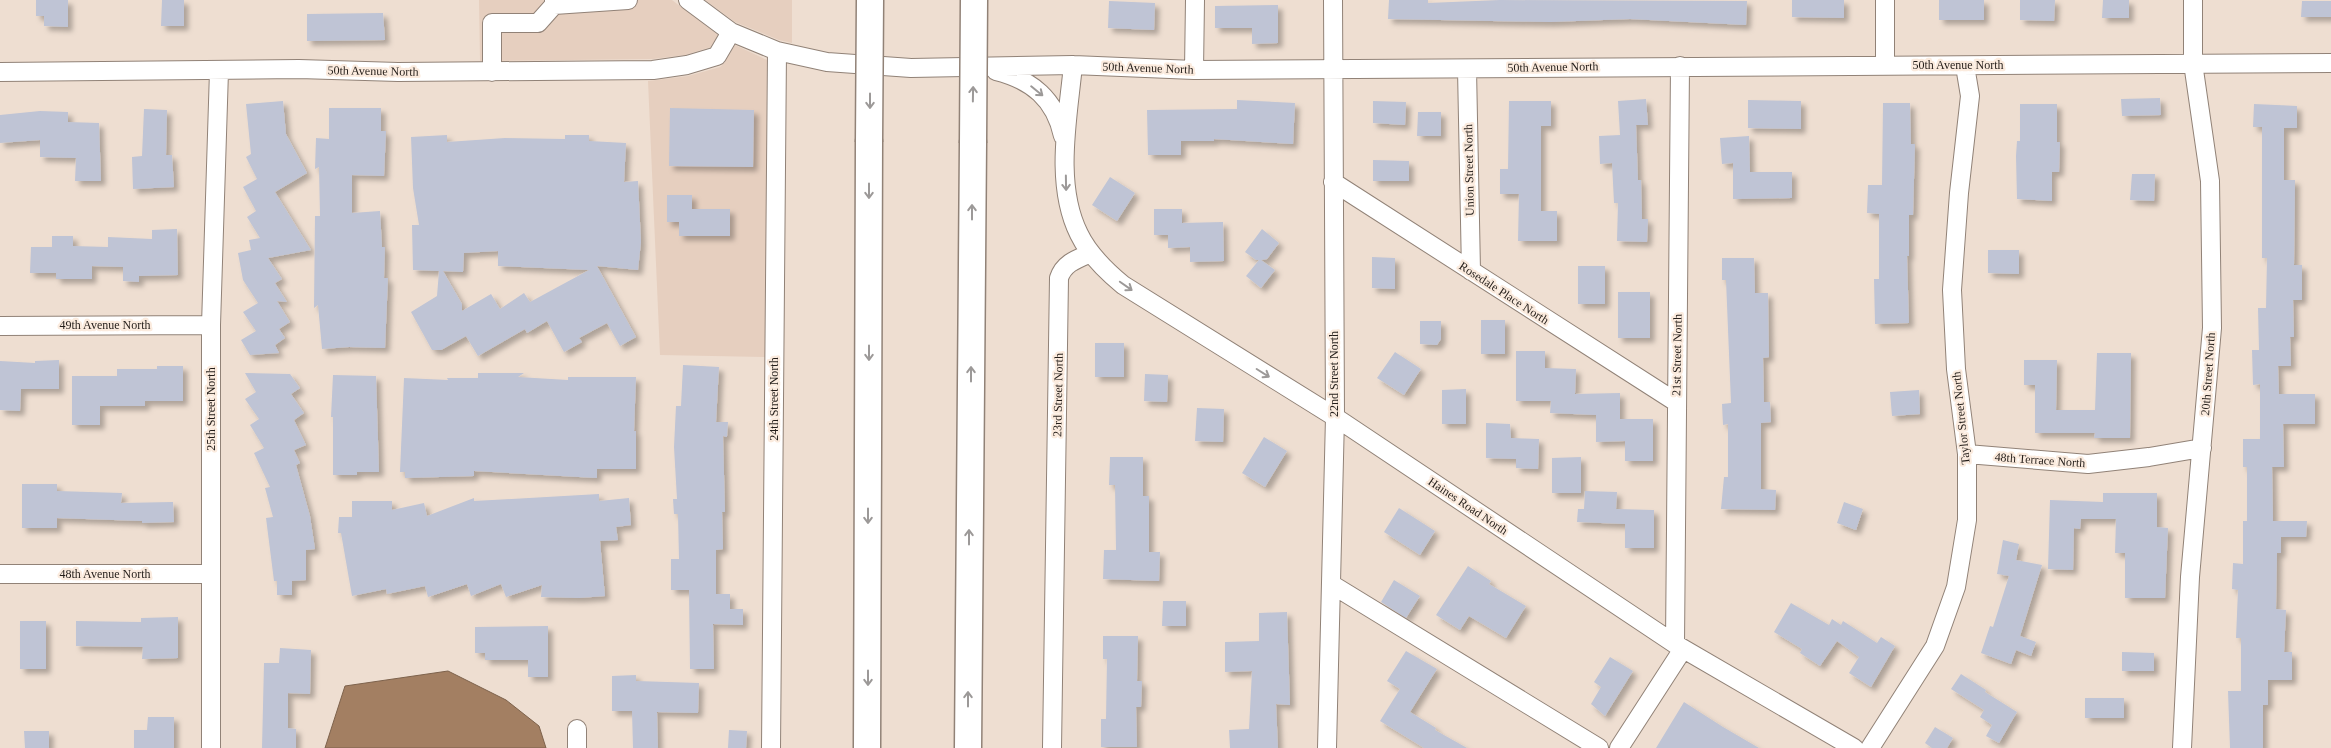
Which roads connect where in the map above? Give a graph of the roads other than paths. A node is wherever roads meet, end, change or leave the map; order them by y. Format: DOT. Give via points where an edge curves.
graph roads {
  1 [pos="628,0"];
  2 [pos="688,0"];
  3 [pos="870,0"];
  4 [pos="974,0"];
  5 [pos="1195,0"];
  6 [pos="1332,0"];
  7 [pos="1885,0"];
  8 [pos="2193,0"];
  9 [pos="554,2"];
  10 [pos="731,32"];
  11 [pos="777,51"];
  12 [pos="2193,63"];
  13 [pos="2331,63"];
  14 [pos="1073,65"];
  15 [pos="1680,66"];
  16 [pos="1885,66"];
  17 [pos="1965,66"];
  18 [pos="976,67"];
  19 [pos="1467,68"];
  20 [pos="1332,69"];
  21 [pos="1194,70"];
  22 [pos="219,71"];
  23 [pos="0,72"];
  24 [pos="492,72"];
  25 [pos="1066,150"];
  26 [pos="1333,182"];
  27 [pos="1091,253"];
  28 [pos="1471,271"];
  29 [pos="211,325"];
  30 [pos="0,326"];
  31 [pos="1676,402"];
  32 [pos="1335,417"];
  33 [pos="2202,448"];
  34 [pos="1967,454"];
  35 [pos="0,574"];
  36 [pos="211,574"];
  37 [pos="1331,584"];
  38 [pos="1679,646"];
  39 [pos="577,729"];
  40 [pos="211,748"];
  41 [pos="577,748"];
  42 [pos="771,748"];
  43 [pos="867,748"];
  44 [pos="968,748"];
  45 [pos="1052,748"];
  46 [pos="1327,748"];
  47 [pos="1599,748"];
  48 [pos="1619,748"];
  49 [pos="1854,748"];
  50 [pos="1870,748"];
  51 [pos="2182,748"];
  1 -- 9 [label="street"];
  2 -- 10 [label="street"];
  3 -- 43 [label="highway, one-way, bridge"];
  44 -- 4 [label="highway, one-way, bridge"];
  5 -- 21 [label="street"];
  6 -- 20 [label="street, 22nd Street North"];
  7 -- 16 [label="street"];
  8 -- 12 [label="street, 20th Street North"];
  9 -- 24 [label="street" via="538,23 492,23"];
  10 -- 11 [label="street"];
  10 -- 24 [label="street, 50th Avenue North" via="717,56 687,66 653,70"];
  11 -- 18 [label="street, 50th Avenue North" via="827,62 911,68"];
  11 -- 42 [label="street, 24th Street North"];
  12 -- 13 [label="street, 50th Avenue North"];
  12 -- 17 [label="street, 50th Avenue North"];
  12 -- 33 [label="street, 20th Street North" via="2210,181 2212,328"];
  14 -- 18 [label="street, 50th Avenue North"];
  14 -- 21 [label="street, 50th Avenue North"];
  14 -- 25 [label="street"];
  15 -- 16 [label="street, 50th Avenue North"];
  15 -- 19 [label="street, 50th Avenue North"];
  15 -- 31 [label="street, 21st Street North"];
  16 -- 17 [label="street, 50th Avenue North"];
  17 -- 34 [label="street, Taylor Street North" via="1970,96 1952,290 1956,369"];
  18 -- 25 [label="street, one-way" via="1028,83 1047,99 1059,118"];
  19 -- 20 [label="street, 50th Avenue North"];
  19 -- 28 [label="street, Union Street North"];
  20 -- 21 [label="street, 50th Avenue North"];
  20 -- 26 [label="street, 22nd Street North"];
  22 -- 23 [label="street, 50th Avenue North"];
  22 -- 24 [label="street, 50th Avenue North"];
  22 -- 29 [label="street, 25th Street North"];
  25 -- 27 [label="street, one-way" via="1066,191 1072,217"];
  26 -- 28 [label="street, Rosedale Place North"];
  26 -- 32 [label="street, 22nd Street North"];
  27 -- 32 [label="street, Haines Road North, one-way" via="1123,285"];
  27 -- 45 [label="street, 23rd Street North" via="1062,269 1060,278"];
  28 -- 31 [label="street, Rosedale Place North"];
  29 -- 30 [label="street, 49th Avenue North"];
  29 -- 36 [label="street, 25th Street North"];
  31 -- 38 [label="street, 21st Street North"];
  32 -- 37 [label="street, 22nd Street North"];
  32 -- 38 [label="street, Haines Road North"];
  33 -- 34 [label="street, 48th Terrace North" via="2088,464"];
  33 -- 51 [label="street, 20th Street North" via="2190,577"];
  34 -- 50 [label="street, Taylor Street North" via="1967,520 1956,588 1935,646"];
  35 -- 36 [label="street, 48th Avenue North"];
  36 -- 40 [label="street, 25th Street North"];
  37 -- 46 [label="street, 22nd Street North"];
  37 -- 47 [label="street"];
  38 -- 48 [label="street"];
  38 -- 49 [label="street, Haines Road North"];
  39 -- 41 [label="street"];
}
